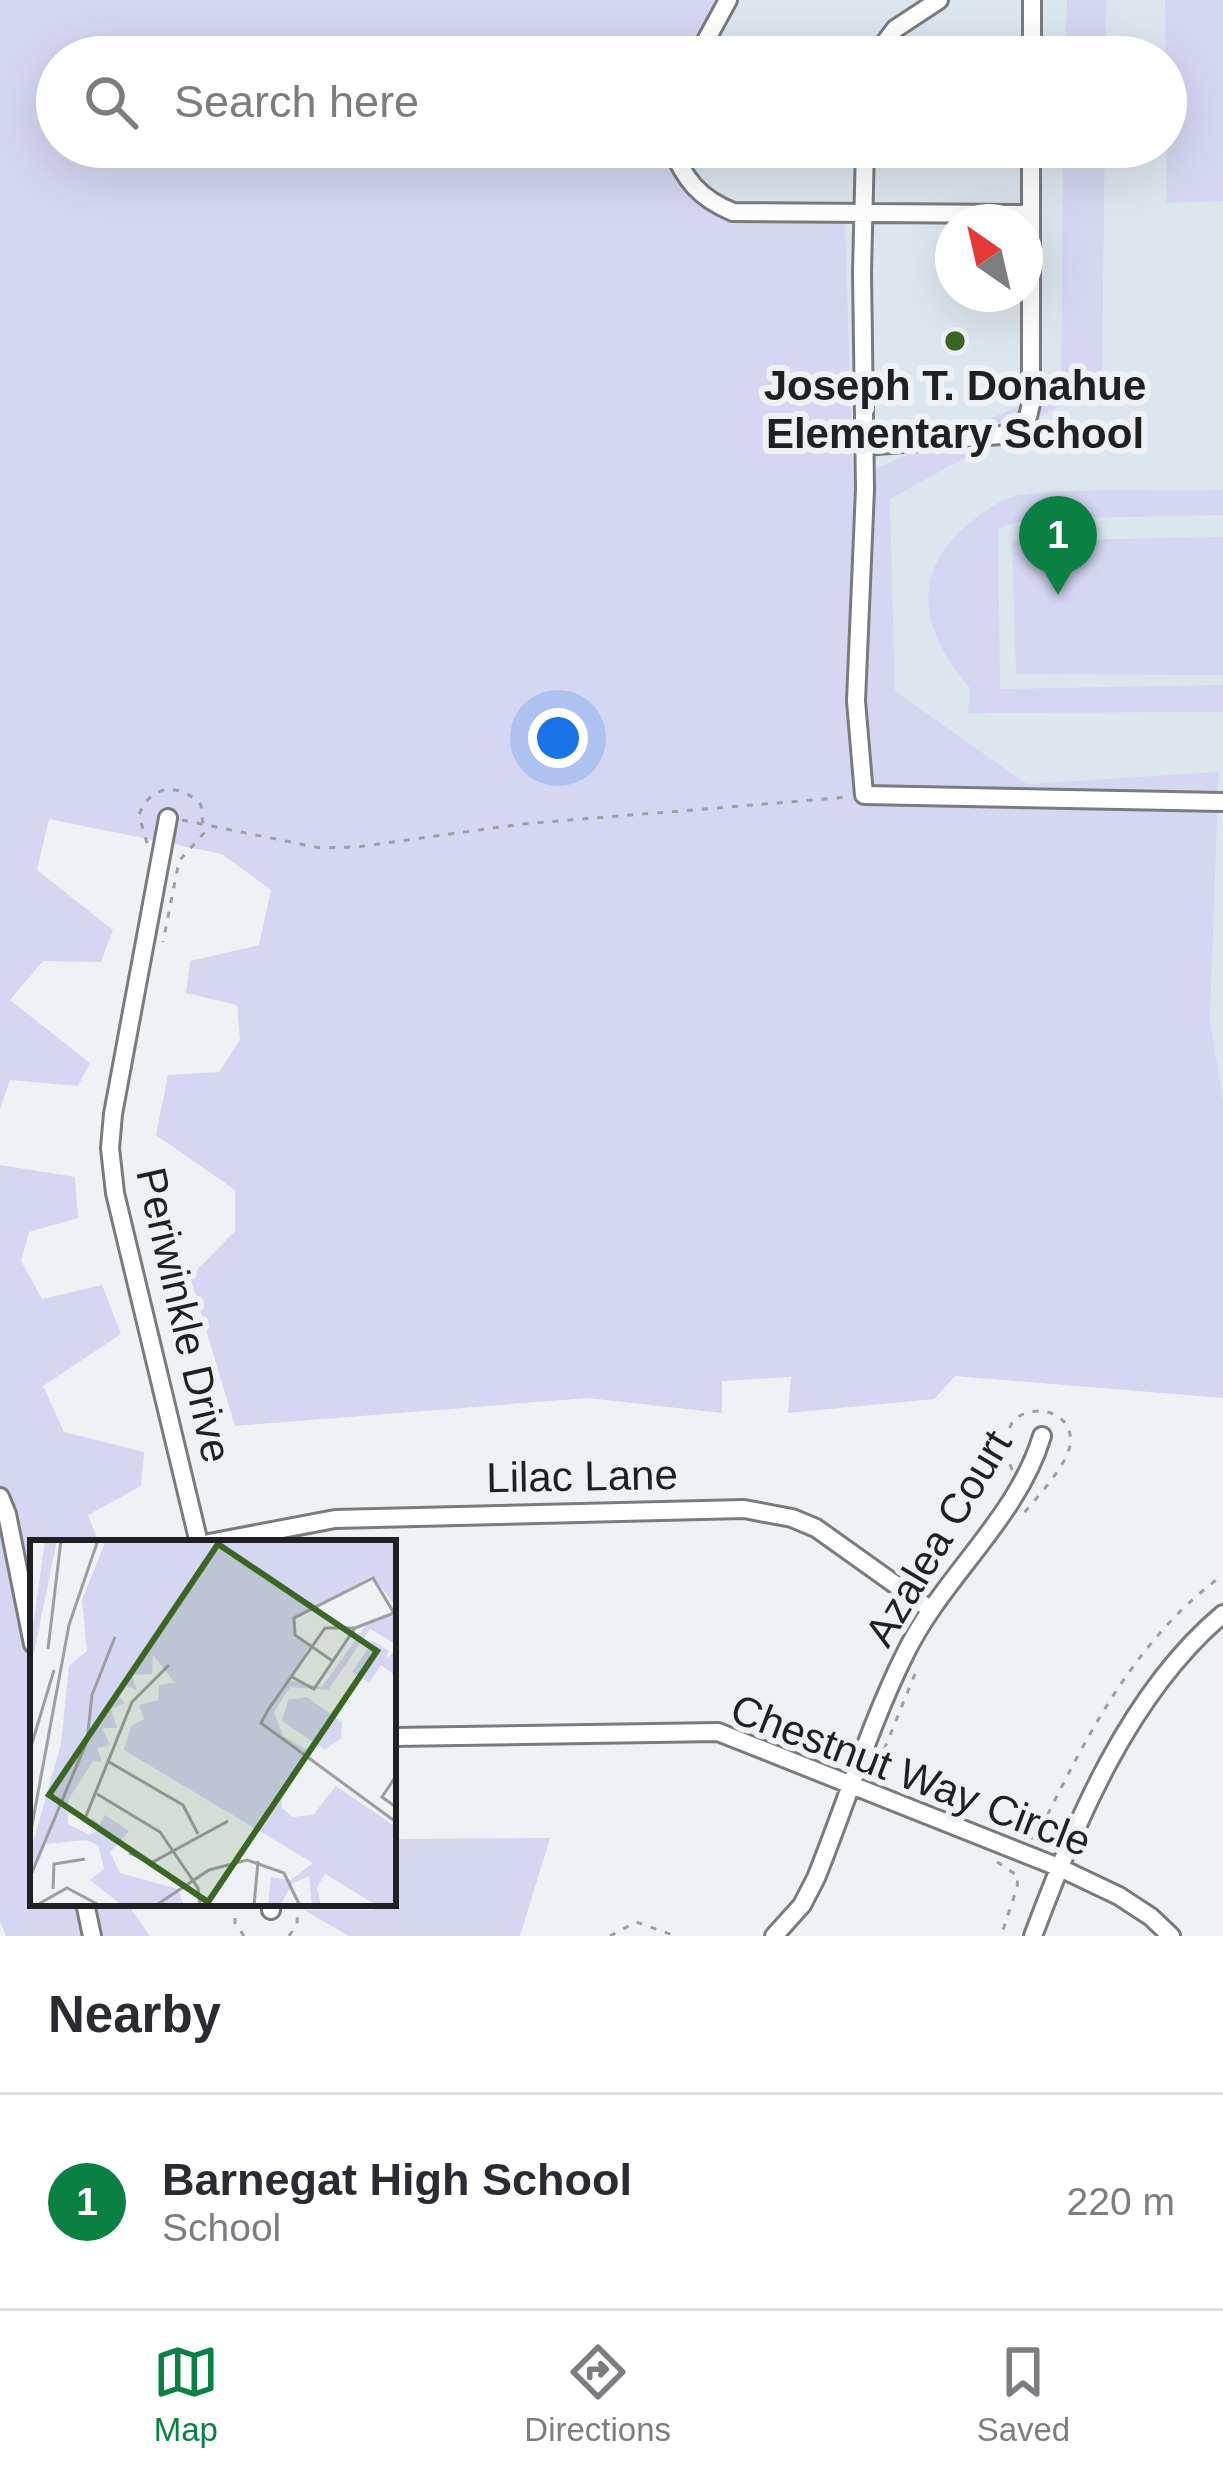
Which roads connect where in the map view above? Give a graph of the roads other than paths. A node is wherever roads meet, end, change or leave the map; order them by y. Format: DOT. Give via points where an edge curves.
graph roads {
  1 [pos="728,0"];
  2 [pos="939,0"];
  3 [pos="1032,0"];
  4 [pos="708,36"];
  5 [pos="890,36"];
  6 [pos="1032,36"];
  7 [pos="682,168"];
  8 [pos="864,168"];
  9 [pos="1031,168"];
  10 [pos="1031,204"];
  11 [pos="863,215"];
  12 [pos="935,215"];
  13 [pos="1031,312"];
  14 [pos="865,446"];
  15 [pos="1223,802"];
  16 [pos="168,818"];
  17 [pos="1042,1436"];
  18 [pos="0,1497"];
  19 [pos="203,1540"];
  20 [pos="220,1540"];
  21 [pos="931,1610"];
  22 [pos="1223,1614"];
  23 [pos="30,1629"];
  24 [pos="396,1737"];
  25 [pos="852,1788"];
  26 [pos="1058,1868"];
  27 [pos="86,1906"];
  28 [pos="92,1936"];
  29 [pos="774,1936"];
  30 [pos="1033,1936"];
  31 [pos="1171,1936"];
  1 -- 4 [label="street"];
  2 -- 5 [label="street"];
  3 -- 6 [label="street"];
  7 -- 11 [label="street" via="692,187 733,212"];
  8 -- 11 [label="street"];
  9 -- 10 [label="street"];
  11 -- 12 [label="street"];
  11 -- 14 [label="street"];
  13 -- 14 [label="street" via="1026,425 1013,434"];
  14 -- 15 [label="street" via="856,701 864,795"];
  16 -- 19 [label="street, Periwinkle Drive" via="110,1148 130,1260"];
  17 -- 21 [label="street, Azalea Court" via="1018,1492"];
  18 -- 23 [label="street"];
  20 -- 21 [label="street, Lilac Lane" via="335,1519 744,1509 817,1528"];
  21 -- 25 [label="street, Azalea Court"];
  22 -- 26 [label="street" via="1160,1679"];
  24 -- 25 [label="street, Chestnut Way Circle" via="718,1732"];
  25 -- 26 [label="street, Chestnut Way Circle"];
  25 -- 29 [label="street, Azalea Court" via="802,1905"];
  26 -- 30 [label="street"];
  26 -- 31 [label="street, Chestnut Way Circle" via="1119,1896"];
  27 -- 28 [label="street"];
}
